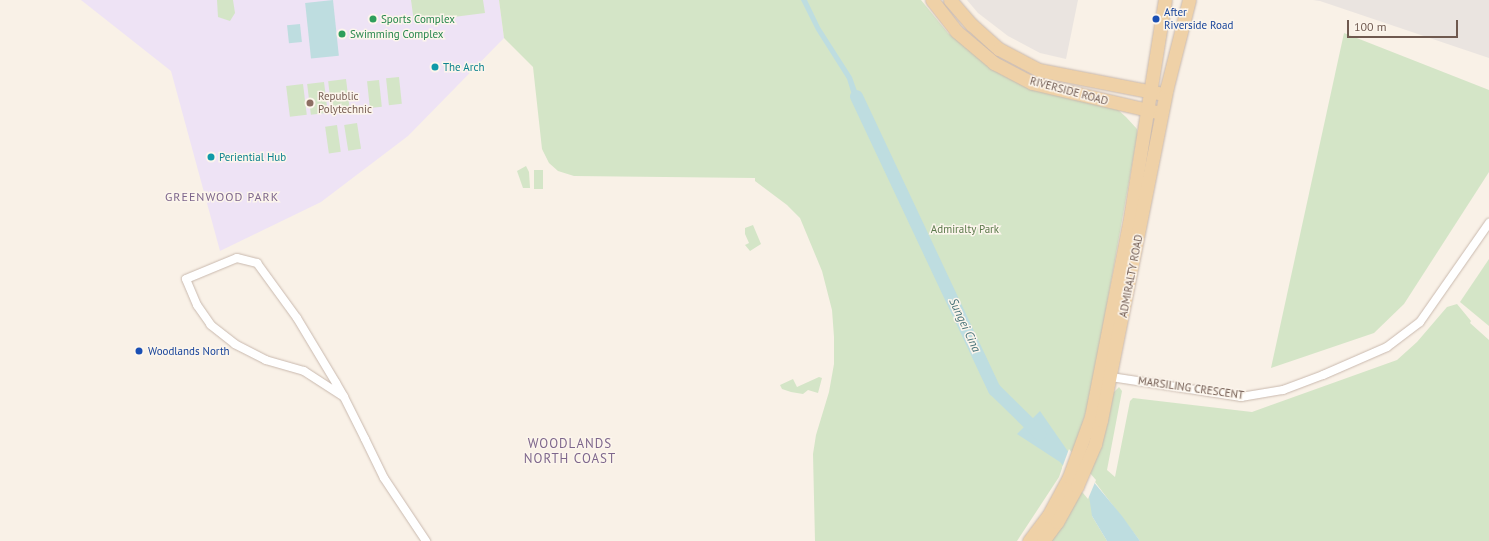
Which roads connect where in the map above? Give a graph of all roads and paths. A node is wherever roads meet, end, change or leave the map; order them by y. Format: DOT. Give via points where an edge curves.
graph roads {
  1 [pos="932,0"];
  2 [pos="950,0"];
  3 [pos="1165,0"];
  4 [pos="1188,0"];
  5 [pos="1151,92"];
  6 [pos="1166,95"];
  7 [pos="1148,111"];
  8 [pos="1163,113"];
  9 [pos="1489,223"];
  10 [pos="1111,377"];
  11 [pos="344,397"];
  12 [pos="1073,482"];
  13 [pos="426,541"];
  14 [pos="1029,541"];
  15 [pos="1043,541"];
  1 -- 7 [label="main road, RIVERSIDE ROAD" via="956,32 994,63 1032,83"];
  2 -- 5 [label="main road, RIVERSIDE ROAD" via="972,25 999,48 1039,70"];
  3 -- 5 [label="main road, ADMIRALTY ROAD"];
  4 -- 6 [label="main road, ADMIRALTY ROAD"];
  5 -- 6 [label="main road, RIVERSIDE ROAD"];
  5 -- 7 [label="main road, ADMIRALTY ROAD"];
  6 -- 8 [label="main road, ADMIRALTY ROAD"];
  7 -- 8 [label="main road, RIVERSIDE ROAD"];
  7 -- 12 [label="main road, ADMIRALTY ROAD" via="1100,377 1077,458"];
  8 -- 10 [label="main road, ADMIRALTY ROAD"];
  9 -- 10 [label="street, MARSILING CRESCENT" via="1420,322 1387,347 1323,376 1283,390 1241,397"];
  10 -- 12 [label="main road, ADMIRALTY ROAD" via="1095,444 1085,468"];
  11 -- 11 [label="street" via="304,371 266,360 235,344 211,325 197,305 186,279 237,258 257,263 297,318"];
  11 -- 13 [label="street" via="384,478"];
  12 -- 14 [label="main road, ADMIRALTY ROAD"];
  12 -- 15 [label="main road, ADMIRALTY ROAD" via="1057,522"];
}
